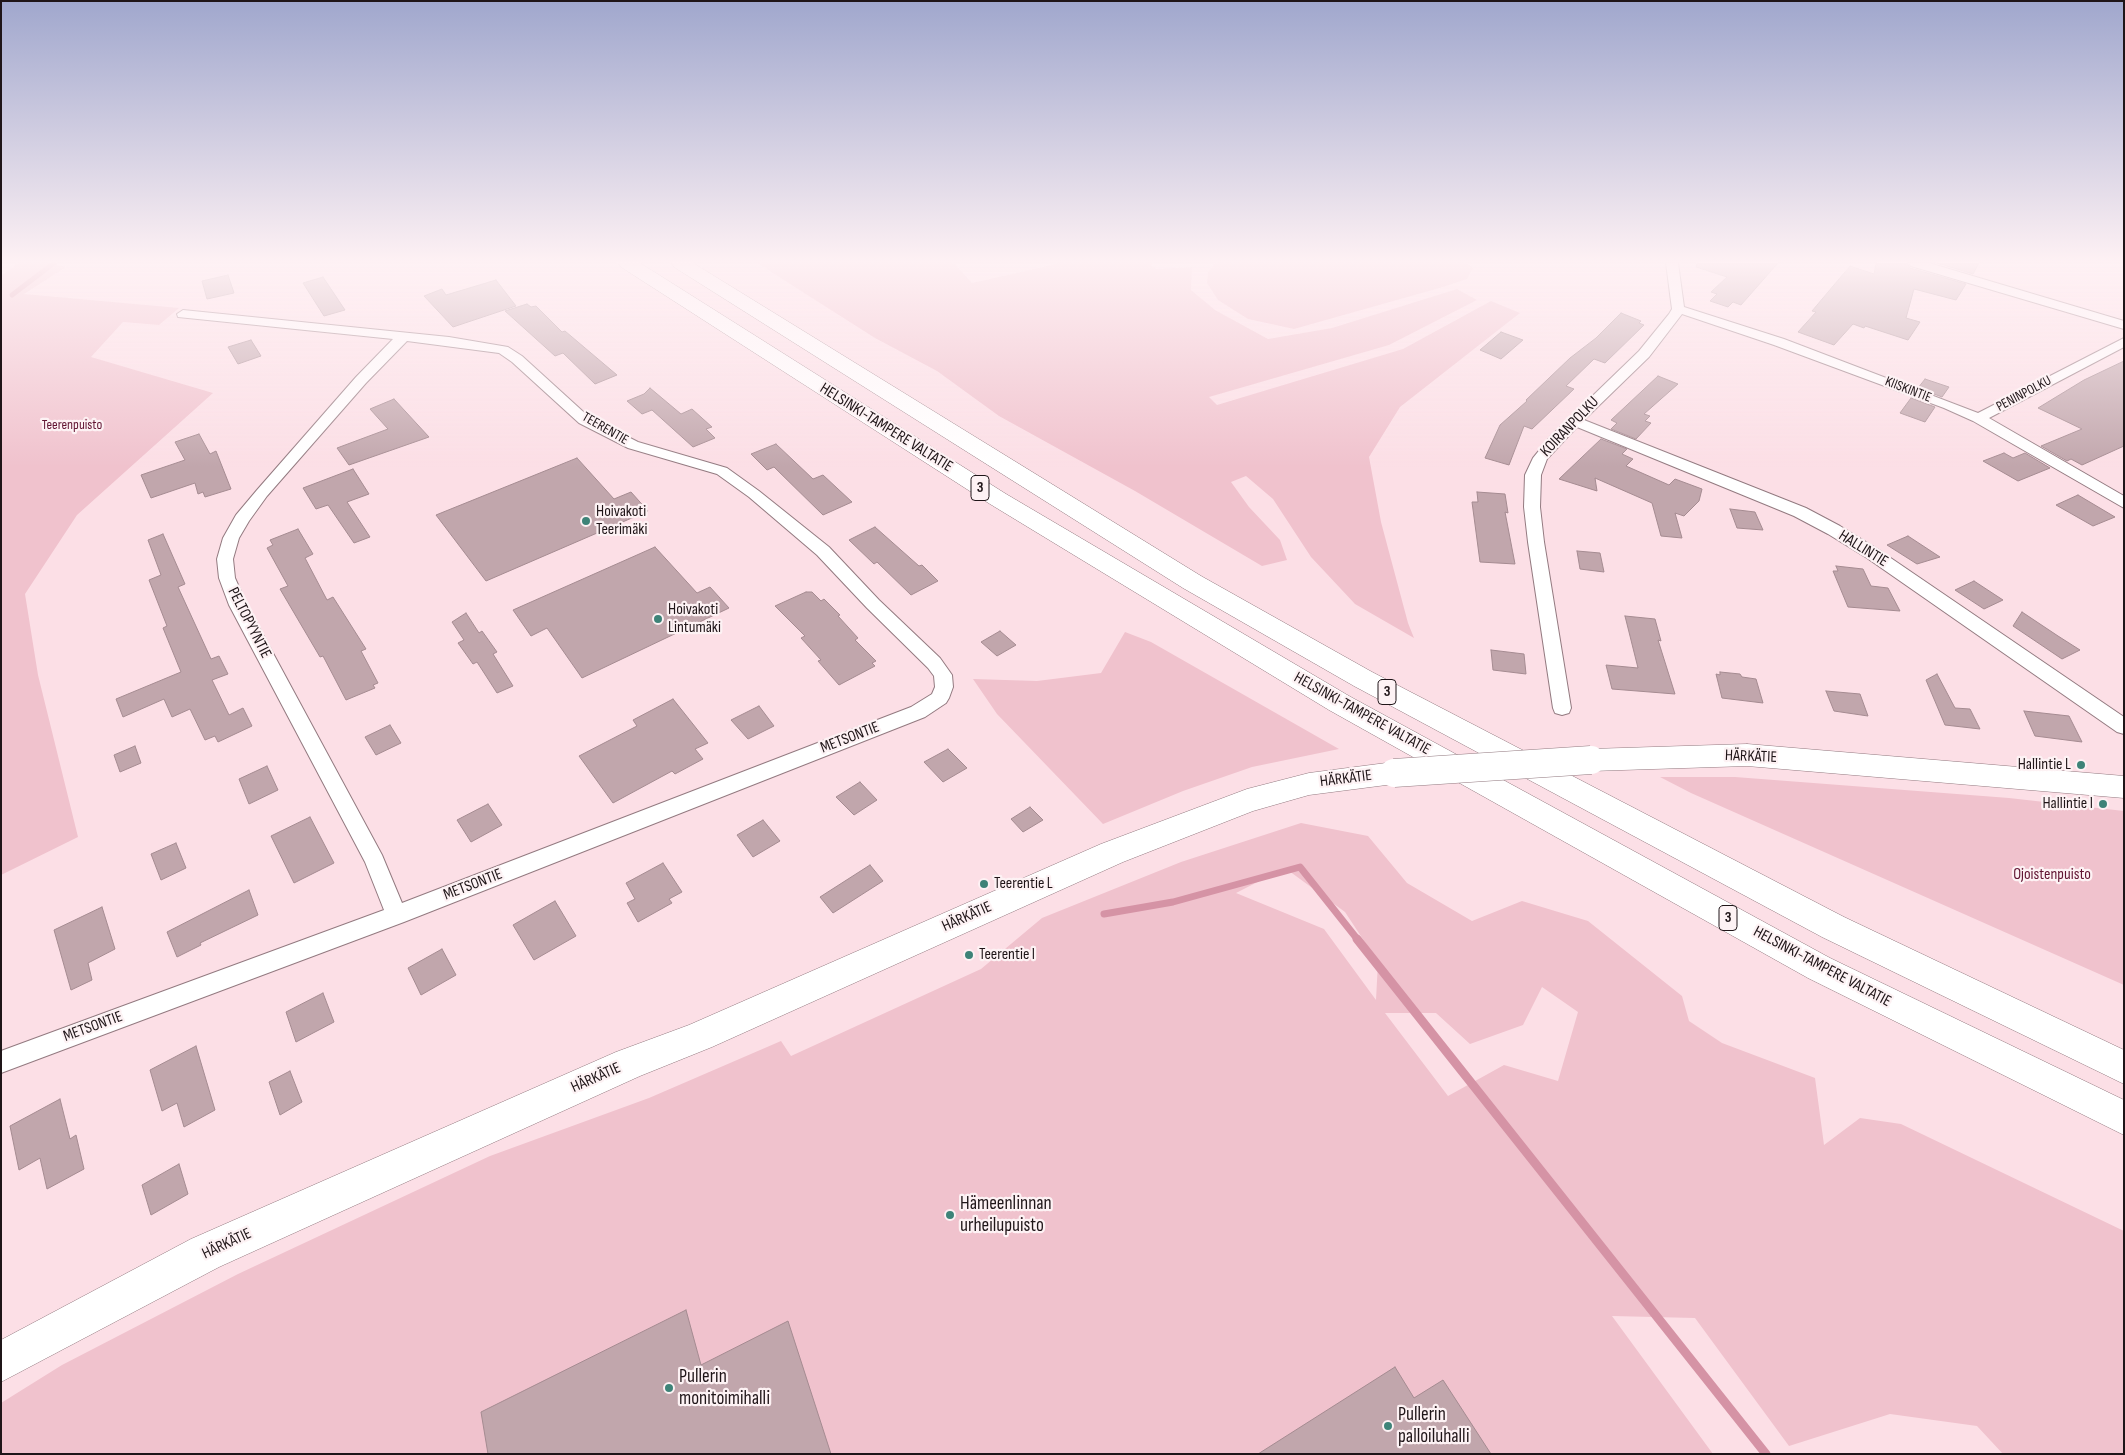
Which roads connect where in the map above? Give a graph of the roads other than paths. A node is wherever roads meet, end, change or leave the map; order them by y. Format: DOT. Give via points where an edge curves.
graph roads {
  1 [pos="345,331"];
  2 [pos="734,331"];
  3 [pos="789,331"];
  4 [pos="1661,331"];
  5 [pos="1745,331"];
  6 [pos="403,337"];
  7 [pos="2124,342"];
  8 [pos="1978,418"];
  9 [pos="1574,421"];
  10 [pos="2124,502"];
  11 [pos="940,698"];
  12 [pos="1562,708"];
  13 [pos="2124,727"];
  14 [pos="2124,787"];
  15 [pos="396,915"];
  16 [pos="1,1062"];
  17 [pos="2124,1068"];
  18 [pos="2124,1118"];
  19 [pos="1,1362"];
  1 -- 6 [label="street, TEERENTIE"];
  2 -- 18 [label="main road, HELSINKI-TAMPERE VALTATIE / 3" via="998,499 1340,703 1819,968"];
  3 -- 17 [label="main road, HELSINKI-TAMPERE VALTATIE / 3" via="1192,582 1363,679 1833,927"];
  4 -- 9 [label="street, KOIRANPOLKU" via="1644,354"];
  5 -- 8 [label="street, KIISKINTIE"];
  6 -- 11 [label="street, TEERENTIE" via="503,350 584,420 633,445 722,471 823,551 934,663 943,675 944,687"];
  6 -- 15 [label="street, PELTOPYYNTIE" via="262,493 231,538 225,559 227,578 238,605 375,861"];
  7 -- 8 [label="street, PENINPOLKU"];
  8 -- 10 [label="street, KIISKINTIE"];
  9 -- 12 [label="street, KOIRANPOLKU" via="1540,458 1533,475 1536,542"];
  9 -- 13 [label="street, HALLINTIE" via="1800,512 1834,530"];
  11 -- 15 [label="street, METSONTIE" via="918,712"];
  14 -- 19 [label="main road, HÄRKÄTIE, bridge" via="1747,756 1591,760 1394,773 1309,784 1247,801 1112,853 700,1036 628,1064 205,1253"];
  15 -- 16 [label="street, METSONTIE"];
}
